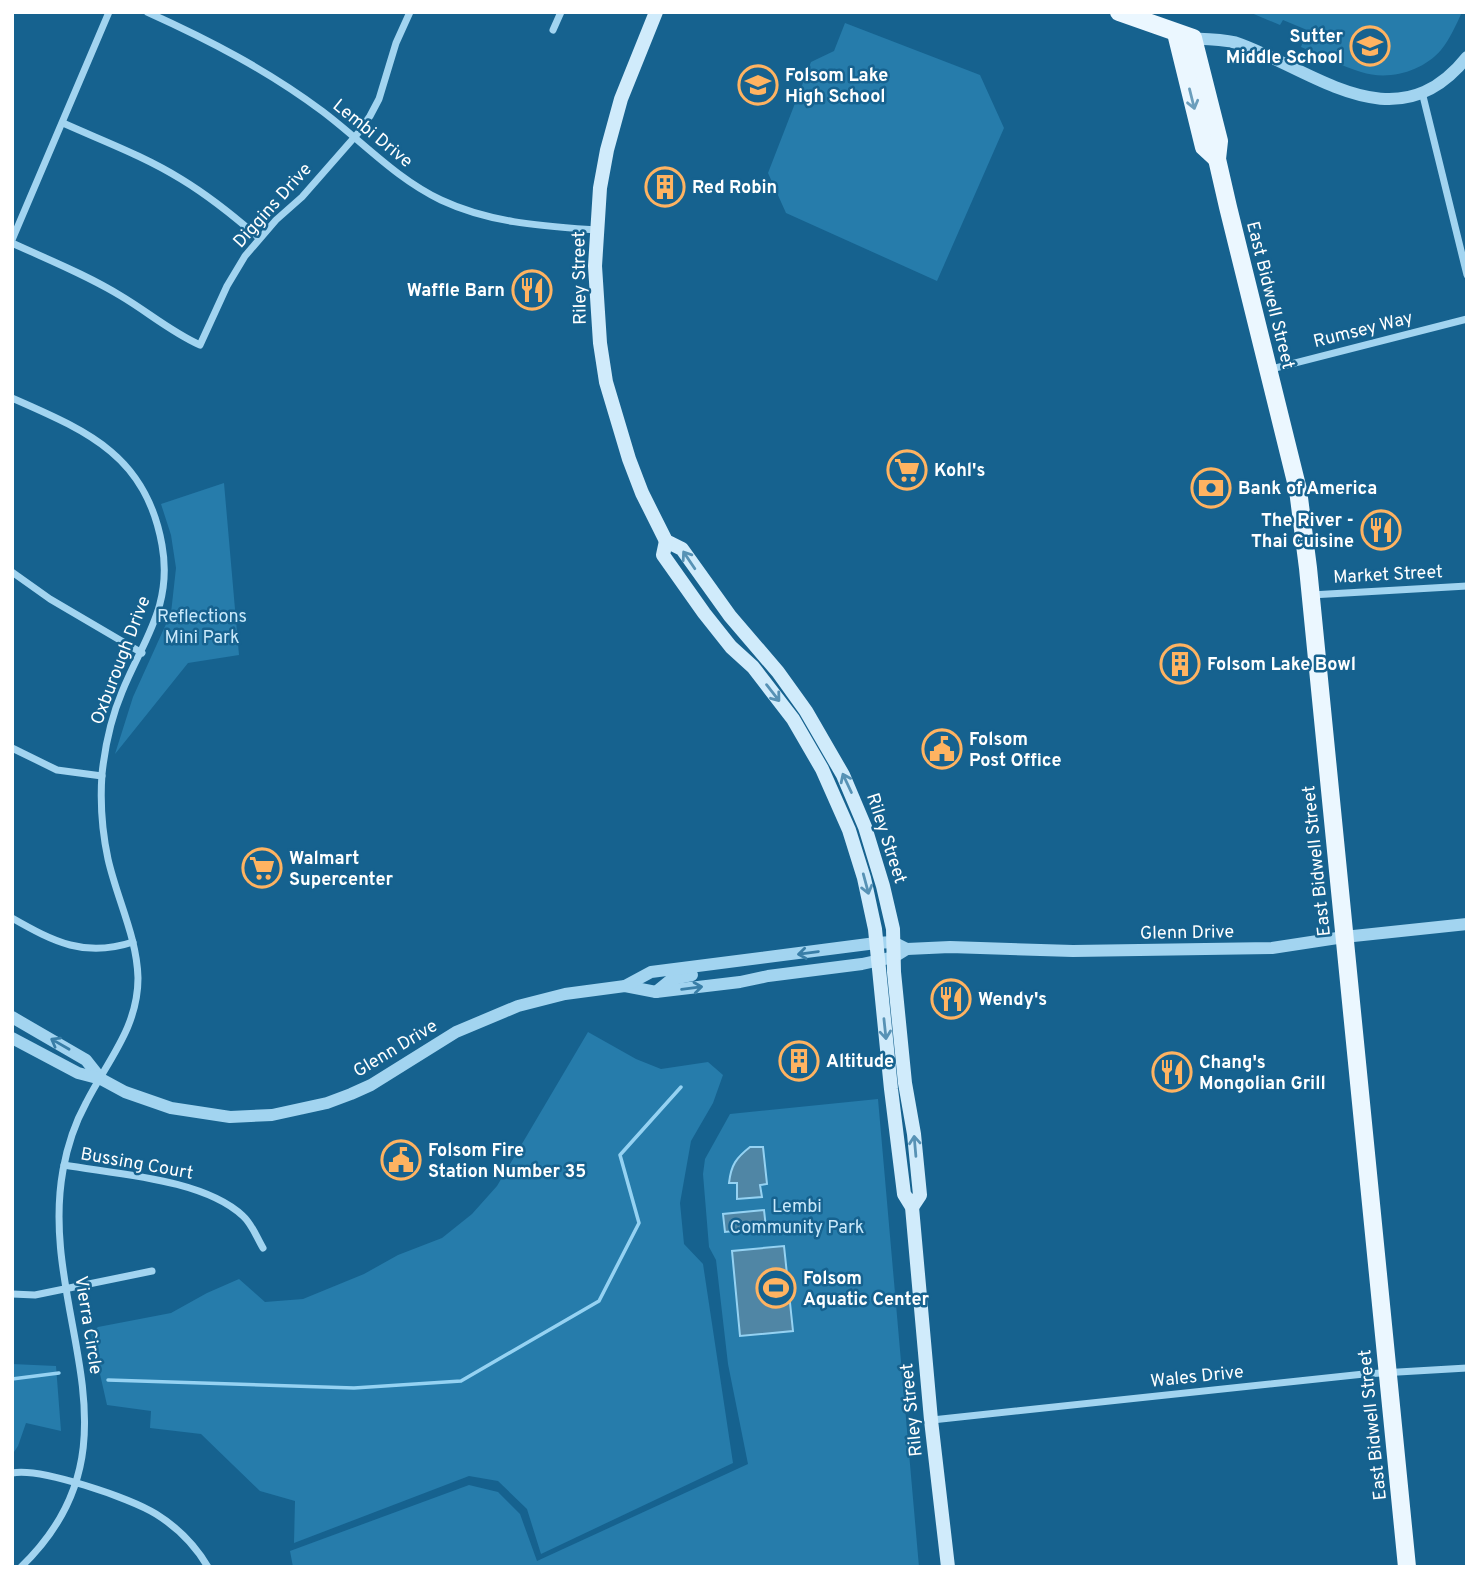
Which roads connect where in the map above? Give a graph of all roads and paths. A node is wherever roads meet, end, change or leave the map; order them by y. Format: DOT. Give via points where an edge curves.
graph roads {
  1 [pos="109,12"];
  2 [pos="146,12"];
  3 [pos="410,12"];
  4 [pos="561,12"];
  5 [pos="656,12"];
  6 [pos="1119,12"];
  7 [pos="553,30"];
  8 [pos="1184,36"];
  9 [pos="1467,57"];
  10 [pos="1422,92"];
  11 [pos="63,123"];
  12 [pos="354,138"];
  13 [pos="596,230"];
  14 [pos="259,238"];
  15 [pos="12,242"];
  16 [pos="1467,275"];
  17 [pos="1467,319"];
  18 [pos="1268,370"];
  19 [pos="12,398"];
  20 [pos="666,541"];
  21 [pos="12,572"];
  22 [pos="678,578"];
  23 [pos="1467,586"];
  24 [pos="1311,595"];
  25 [pos="753,643"];
  26 [pos="142,653"];
  27 [pos="12,748"];
  28 [pos="102,776"];
  29 [pos="12,918"];
  30 [pos="1467,924"];
  31 [pos="1344,937"];
  32 [pos="133,942"];
  33 [pos="876,943"];
  34 [pos="898,949"];
  35 [pos="877,961"];
  36 [pos="718,965"];
  37 [pos="625,986"];
  38 [pos="656,992"];
  39 [pos="12,1017"];
  40 [pos="12,1038"];
  41 [pos="101,1079"];
  42 [pos="64,1165"];
  43 [pos="912,1207"];
  44 [pos="263,1248"];
  45 [pos="152,1271"];
  46 [pos="67,1289"];
  47 [pos="12,1294"];
  48 [pos="1467,1368"];
  49 [pos="1388,1372"];
  50 [pos="931,1420"];
  51 [pos="12,1473"];
  52 [pos="75,1482"];
  53 [pos="21,1567"];
  54 [pos="208,1567"];
  55 [pos="948,1567"];
  56 [pos="1407,1567"];
  1 -- 11 [label="street"];
  2 -- 12 [label="street, Lembi Drive" via="260,68"];
  3 -- 12 [label="street, Diggins Drive" via="379,99"];
  4 -- 7 [label="street"];
  5 -- 13 [label="main road, Riley Street" via="621,99 607,150"];
  6 -- 8 [label="main road"];
  8 -- 10 [label="street" via="1238,43 1360,96 1392,98"];
  8 -- 18 [label="main road, East Bidwell Street" via="1204,147 1217,159"];
  9 -- 10 [label="street" via="1445,79"];
  10 -- 16 [label="street"];
  11 -- 14 [label="street" via="180,178"];
  11 -- 15 [label="street"];
  12 -- 13 [label="street, Lembi Drive" via="415,186 468,211 525,225"];
  12 -- 14 [label="street, Diggins Drive"];
  13 -- 20 [label="main road, Riley Street" via="596,304 606,382 629,459"];
  14 -- 15 [label="street, Diggins Drive" via="233,275 200,345 90,278"];
  17 -- 18 [label="street, Rumsey Way"];
  18 -- 24 [label="main road, East Bidwell Street" via="1298,491"];
  19 -- 26 [label="street, Oxburough Drive" via="97,439 128,468 150,504 162,545 164,579 156,620"];
  20 -- 22 [label="main road, Riley Street" via="663,555"];
  25 -- 20 [label="main road, Riley Street, one-way" via="682,549"];
  21 -- 26 [label="street"];
  22 -- 25 [label="main road" via="692,583 740,640"];
  22 -- 33 [label="main road, Riley Street, one-way" via="776,696 822,769 864,878"];
  23 -- 24 [label="street, Market Street"];
  24 -- 31 [label="main road, East Bidwell Street"];
  34 -- 25 [label="main road, Riley Street, one-way" via="873,849 843,775 806,711"];
  26 -- 28 [label="street, Oxburough Drive" via="112,720"];
  27 -- 28 [label="street" via="57,770"];
  28 -- 32 [label="street, Oxburough Drive" via="109,860"];
  29 -- 32 [label="street" via="55,942 78,948"];
  30 -- 31 [label="street, Glenn Drive"];
  31 -- 34 [label="street, Glenn Drive" via="1272,948"];
  31 -- 49 [label="main road, East Bidwell Street"];
  32 -- 41 [label="street, Oxburough Drive" via="136,1002 124,1038"];
  33 -- 34 [label="street, Glenn Drive"];
  33 -- 35 [label="main road, Riley Street"];
  33 -- 36 [label="street, Glenn Drive, one-way"];
  34 -- 35 [label="street, Glenn Drive"];
  43 -- 34 [label="main road, Riley Street, one-way" via="920,1195 905,1083"];
  38 -- 35 [label="street, Glenn Drive, one-way"];
  35 -- 43 [label="main road, Riley Street, one-way" via="904,1194"];
  36 -- 37 [label="street, Glenn Drive" via="652,972"];
  36 -- 38 [label="street" via="707,974 672,979"];
  37 -- 38 [label="street, Glenn Drive"];
  37 -- 41 [label="street, Glenn Drive" via="565,994 507,1010 456,1032 371,1085 296,1111 230,1117 190,1113 125,1092"];
  41 -- 39 [label="street, Glenn Drive, one-way" via="86,1060"];
  40 -- 41 [label="street, Glenn Drive" via="78,1073"];
  41 -- 42 [label="street, Vierra Circle" via="86,1102"];
  42 -- 44 [label="street, Bussing Court" via="206,1192 244,1217"];
  42 -- 46 [label="street, Vierra Circle" via="58,1219"];
  43 -- 50 [label="main road, Riley Street"];
  45 -- 46 [label="street"];
  46 -- 47 [label="street"];
  46 -- 52 [label="street, Vierra Circle" via="86,1398 85,1442"];
  48 -- 49 [label="street, Wales Drive"];
  49 -- 50 [label="street, Wales Drive"];
  49 -- 56 [label="main road, East Bidwell Street"];
  50 -- 55 [label="main road, Riley Street"];
  51 -- 52 [label="street" via="27,1471"];
  52 -- 53 [label="street, Vierra Circle" via="46,1540"];
  52 -- 54 [label="street" via="155,1513 188,1540"];
}
